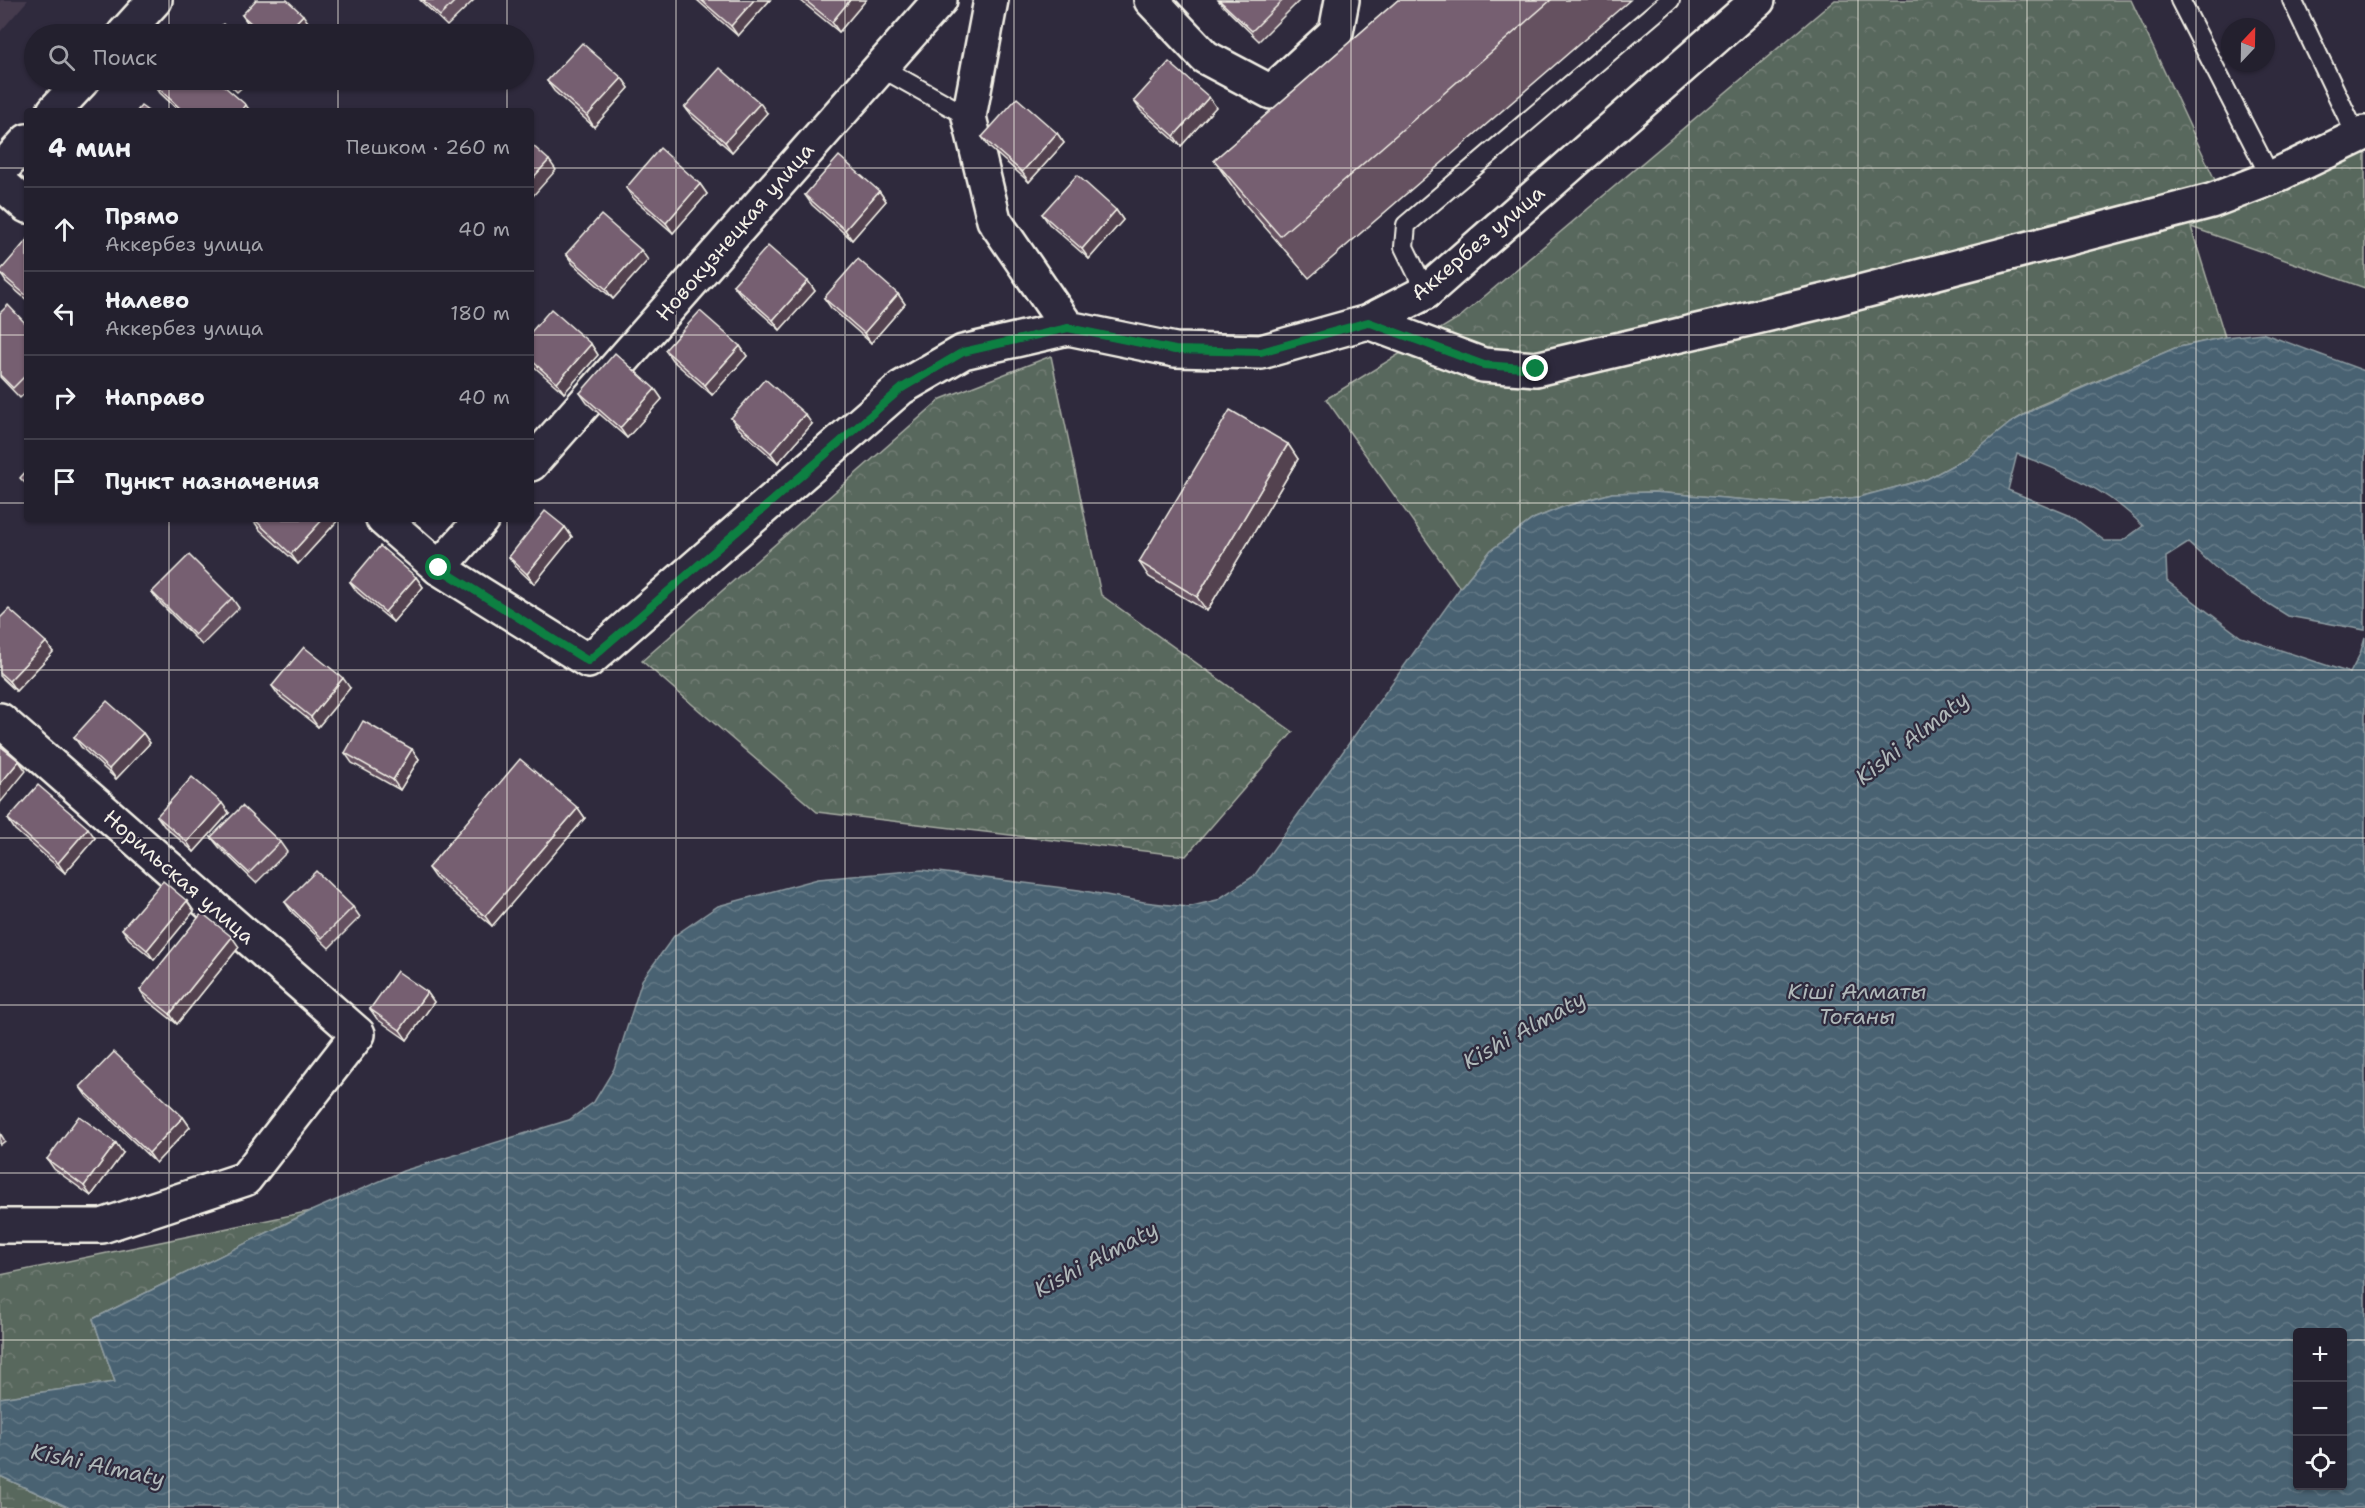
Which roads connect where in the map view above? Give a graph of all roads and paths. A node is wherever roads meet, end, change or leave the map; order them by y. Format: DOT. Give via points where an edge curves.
graph roads {
  1 [pos="155,0"];
  2 [pos="940,0"];
  3 [pos="991,0"];
  4 [pos="1151,0"];
  5 [pos="1342,0"];
  6 [pos="1670,0"];
  7 [pos="1758,0"];
  8 [pos="2180,0"];
  9 [pos="2292,0"];
  10 [pos="133,24"];
  11 [pos="880,67"];
  12 [pos="74,90"];
  13 [pos="57,108"];
  14 [pos="969,117"];
  15 [pos="2361,135"];
  16 [pos="24,144"];
  17 [pos="0,171"];
  18 [pos="2271,178"];
  19 [pos="0,182"];
  20 [pos="24,203"];
  21 [pos="1426,292"];
  22 [pos="1368,322"];
  23 [pos="1068,328"];
  24 [pos="534,461"];
  25 [pos="386,522"];
  26 [pos="479,522"];
  27 [pos="439,568"];
  28 [pos="0,720"];
  29 [pos="0,1226"];
  1 -- 10 [label="street"];
  2 -- 11 [label="street, Новокузнецкая улица"];
  3 -- 14 [label="street"];
  4 -- 5 [label="street" via="1205,57 1272,92 1335,32"];
  6 -- 21 [label="lane" via="1406,225 1404,247"];
  7 -- 21 [label="street, Аккербез улица"];
  8 -- 18 [label="lane"];
  9 -- 15 [label="lane"];
  11 -- 14 [label="lane"];
  11 -- 24 [label="street, Новокузнецкая улица"];
  12 -- 13 [label="street"];
  14 -- 23 [label="street" via="994,220"];
  15 -- 18 [label="street"];
  16 -- 17 [label="street"];
  18 -- 22 [label="street" via="2188,207 1833,299 1536,369 1484,365"];
  19 -- 20 [label="street"];
  21 -- 22 [label="street, Аккербез улица"];
  22 -- 23 [label="street, Аккербез улица" via="1261,352 1175,350"];
  23 -- 27 [label="street, Аккербез улица" via="963,352 902,388 588,661"];
  25 -- 27 [label="street, Аккербез улица"];
  26 -- 27 [label="street"];
  28 -- 29 [label="street, Норильская улица" via="358,1034 246,1179 102,1226"];
}
